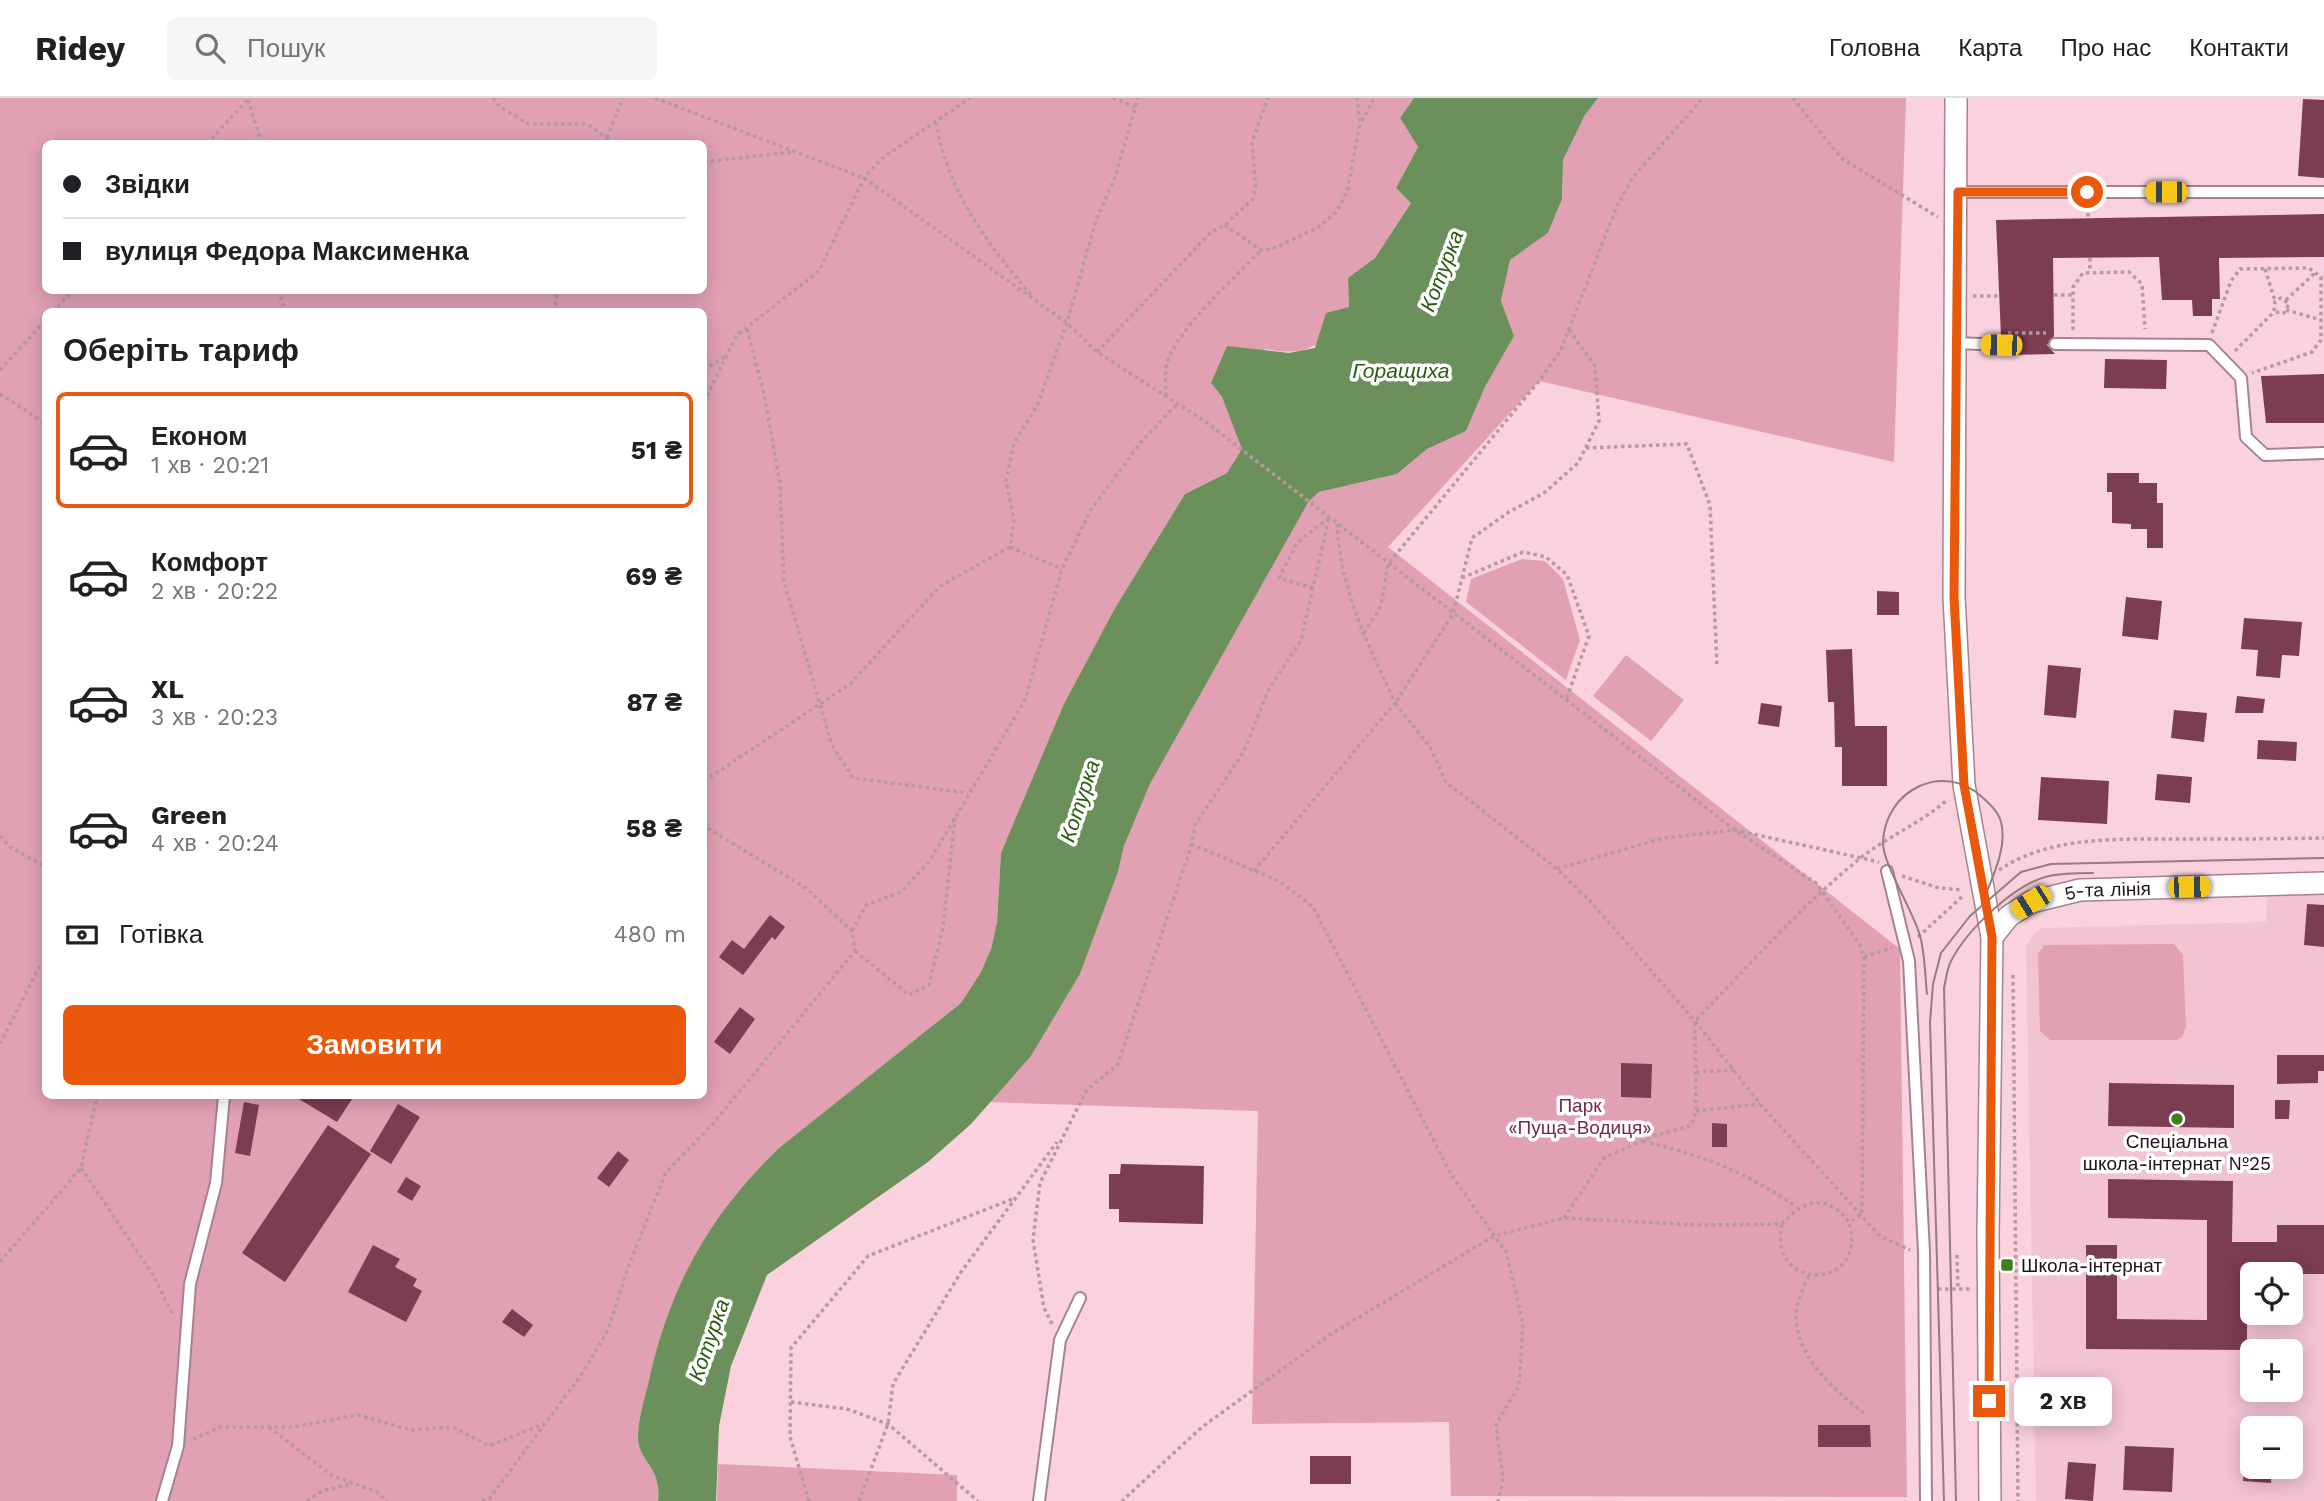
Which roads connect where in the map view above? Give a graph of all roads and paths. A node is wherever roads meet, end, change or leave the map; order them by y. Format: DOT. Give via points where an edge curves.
graph roads {
  1 [pos="493,98"];
  2 [pos="623,98"];
  3 [pos="655,98"];
  4 [pos="970,98"];
  5 [pos="1112,98"];
  6 [pos="1138,98"];
  7 [pos="1268,98"];
  8 [pos="1357,98"];
  9 [pos="1374,98"];
  10 [pos="1703,98"];
  11 [pos="1793,98"];
  12 [pos="1956,98"];
  13 [pos="248,99"];
  14 [pos="1135,107"];
  15 [pos="936,122"];
  16 [pos="1360,123"];
  17 [pos="606,136"];
  18 [pos="211,140"];
  19 [pos="261,140"];
  20 [pos="605,140"];
  21 [pos="610,140"];
  22 [pos="794,152"];
  23 [pos="707,162"];
  24 [pos="864,178"];
  25 [pos="1958,192"];
  26 [pos="2324,192"];
  27 [pos="1225,225"];
  28 [pos="1958,228"];
  29 [pos="1261,250"];
  30 [pos="2090,258"];
  31 [pos="2264,269"];
  32 [pos="2090,272"];
  33 [pos="2315,273"];
  34 [pos="69,294"];
  35 [pos="2054,295"];
  36 [pos="2073,295"];
  37 [pos="1957,296"];
  38 [pos="1999,296"];
  39 [pos="2275,300"];
  40 [pos="2286,300"];
  41 [pos="1036,302"];
  42 [pos="56,308"];
  43 [pos="2286,310"];
  44 [pos="2274,312"];
  45 [pos="2321,320"];
  46 [pos="1067,323"];
  47 [pos="42,324"];
  48 [pos="747,329"];
  49 [pos="1569,330"];
  50 [pos="2133,331"];
  51 [pos="2059,332"];
  52 [pos="2085,332"];
  53 [pos="2212,335"];
  54 [pos="2002,339"];
  55 [pos="1957,343"];
  56 [pos="2054,344"];
  57 [pos="1097,352"];
  58 [pos="2231,355"];
  59 [pos="727,356"];
  60 [pos="707,368"];
  61 [pos="0,370"];
  62 [pos="2251,386"];
  63 [pos="0,394"];
  64 [pos="707,396"];
  65 [pos="1166,396"];
  66 [pos="1177,404"];
  67 [pos="42,422"];
  68 [pos="1586,448"];
  69 [pos="2324,453"];
  70 [pos="1329,517"];
  71 [pos="1337,524"];
  72 [pos="1010,547"];
  73 [pos="1388,564"];
  74 [pos="1062,569"];
  75 [pos="1462,578"];
  76 [pos="1312,589"];
  77 [pos="1453,614"];
  78 [pos="1364,633"];
  79 [pos="1717,667"];
  80 [pos="1566,701"];
  81 [pos="821,703"];
  82 [pos="1395,703"];
  83 [pos="707,778"];
  84 [pos="1964,785"];
  85 [pos="968,793"];
  86 [pos="955,817"];
  87 [pos="707,828"];
  88 [pos="1735,830"];
  89 [pos="0,836"];
  90 [pos="2324,838"];
  91 [pos="1191,844"];
  92 [pos="1861,858"];
  93 [pos="42,865"];
  94 [pos="1557,869"];
  95 [pos="1254,871"];
  96 [pos="1887,871"];
  97 [pos="1982,882"];
  98 [pos="2324,883"];
  99 [pos="1824,890"];
  100 [pos="852,931"];
  101 [pos="1992,937"];
  102 [pos="1905,943"];
  103 [pos="855,951"];
  104 [pos="1864,957"];
  105 [pos="42,964"];
  106 [pos="2013,968"];
  107 [pos="1695,1021"];
  108 [pos="0,1044"];
  109 [pos="1735,1070"];
  110 [pos="1696,1072"];
  111 [pos="96,1099"];
  112 [pos="225,1099"];
  113 [pos="1760,1104"];
  114 [pos="1696,1111"];
  115 [pos="1062,1134"];
  116 [pos="1642,1141"];
  117 [pos="81,1168"];
  118 [pos="1016,1198"];
  119 [pos="1797,1208"];
  120 [pos="1861,1214"];
  121 [pos="1564,1218"];
  122 [pos="1849,1222"];
  123 [pos="1782,1224"];
  124 [pos="1494,1236"];
  125 [pos="1924,1252"];
  126 [pos="0,1262"];
  127 [pos="1808,1276"];
  128 [pos="1080,1298"];
  129 [pos="185,1338"];
  130 [pos="1059,1340"];
  131 [pos="790,1402"];
  132 [pos="1867,1415"];
  133 [pos="546,1423"];
  134 [pos="888,1424"];
  135 [pos="269,1427"];
  136 [pos="178,1446"];
  137 [pos="350,1484"];
  138 [pos="162,1501"];
  139 [pos="307,1501"];
  140 [pos="387,1501"];
  141 [pos="482,1501"];
  142 [pos="809,1501"];
  143 [pos="859,1501"];
  144 [pos="978,1501"];
  145 [pos="1039,1501"];
  146 [pos="1122,1501"];
  147 [pos="1498,1501"];
  148 [pos="1926,1501"];
  149 [pos="1990,1501"];
  150 [pos="2018,1501"];
  1 -- 17 [label="path" via="529,124 587,124"];
  2 -- 17 [label="path"];
  3 -- 22 [label="path"];
  4 -- 15 [label="path"];
  5 -- 14 [label="path"];
  6 -- 14 [label="path"];
  7 -- 27 [label="path" via="1252,142 1256,188 1252,200"];
  8 -- 16 [label="path"];
  9 -- 16 [label="path"];
  10 -- 49 [label="path" via="1649,158 1617,206"];
  11 -- 28 [label="path" via="1841,158"];
  12 -- 25 [label="street"];
  13 -- 18 [label="path"];
  13 -- 19 [label="path"];
  14 -- 46 [label="path"];
  15 -- 24 [label="path" via="881,159"];
  15 -- 41 [label="path" via="961,201"];
  16 -- 29 [label="path" via="1347,192 1337,211 1319,227"];
  17 -- 20 [label="path"];
  17 -- 21 [label="path"];
  22 -- 23 [label="path"];
  22 -- 24 [label="path"];
  24 -- 41 [label="path"];
  24 -- 48 [label="path" via="819,271"];
  25 -- 26 [label="lane"];
  25 -- 28 [label="street"];
  27 -- 29 [label="path"];
  27 -- 57 [label="path" via="1211,232"];
  28 -- 37 [label="street"];
  29 -- 65 [label="path" via="1194,318 1173,348 1166,365"];
  30 -- 32 [label="path"];
  31 -- 33 [label="path" via="2309,268"];
  31 -- 39 [label="path"];
  31 -- 53 [label="path" via="2240,269 2231,281"];
  32 -- 36 [label="path" via="2083,273"];
  32 -- 50 [label="path" via="2129,272 2142,284 2145,331"];
  33 -- 40 [label="path"];
  33 -- 45 [label="path" via="2321,277"];
  34 -- 42 [label="path"];
  35 -- 36 [label="path"];
  36 -- 52 [label="path" via="2073,332"];
  37 -- 38 [label="path"];
  37 -- 55 [label="street"];
  39 -- 40 [label="path"];
  39 -- 44 [label="path"];
  40 -- 43 [label="path"];
  41 -- 46 [label="path"];
  43 -- 44 [label="path"];
  43 -- 45 [label="path"];
  44 -- 58 [label="path"];
  45 -- 62 [label="path" via="2321,340 2312,352 2250,374"];
  46 -- 57 [label="path"];
  46 -- 72 [label="path" via="1037,406 1014,443 1006,481 1014,520"];
  47 -- 61 [label="path"];
  48 -- 59 [label="path" via="736,337"];
  48 -- 81 [label="path" via="780,483 784,582"];
  49 -- 68 [label="path" via="1595,366 1599,421"];
  49 -- 73 [label="path" via="1539,381"];
  51 -- 54 [label="path"];
  54 -- 55 [label="lane"];
  55 -- 84 [label="street" via="1954,597"];
  56 -- 69 [label="lane" via="2209,345 2241,378 2246,437 2255,446 2265,454"];
  57 -- 65 [label="path"];
  59 -- 60 [label="path"];
  59 -- 64 [label="path"];
  63 -- 67 [label="path"];
  65 -- 66 [label="path"];
  66 -- 70 [label="path"];
  66 -- 74 [label="path" via="1141,442 1090,511"];
  68 -- 75 [label="path" via="1578,463 1544,493 1472,538"];
  68 -- 79 [label="path" via="1687,444 1710,505"];
  70 -- 71 [label="path"];
  70 -- 76 [label="path"];
  70 -- 76 [label="path" via="1297,543 1279,578"];
  71 -- 73 [label="path"];
  71 -- 78 [label="path" via="1339,564"];
  72 -- 74 [label="path"];
  72 -- 81 [label="path" via="940,586 850,684"];
  73 -- 77 [label="path"];
  73 -- 78 [label="path" via="1381,606"];
  74 -- 85 [label="path" via="1025,700"];
  75 -- 77 [label="path"];
  75 -- 80 [label="path" via="1523,552 1546,556 1567,575 1588,636"];
  76 -- 91 [label="path" via="1301,640 1268,691 1244,751 1195,825"];
  77 -- 80 [label="path"];
  77 -- 82 [label="path"];
  78 -- 82 [label="path"];
  80 -- 88 [label="path"];
  81 -- 83 [label="path"];
  81 -- 85 [label="path" via="832,745 852,778"];
  82 -- 94 [label="path" via="1430,747 1446,782"];
  82 -- 95 [label="path"];
  84 -- 92 [label="path" via="1933,813"];
  84 -- 97 [label="street"];
  85 -- 86 [label="path"];
  86 -- 100 [label="path" via="929,862 901,892 866,905"];
  86 -- 103 [label="path" via="943,928 929,985 909,995"];
  87 -- 100 [label="path" via="806,888"];
  88 -- 92 [label="path"];
  88 -- 94 [label="path" via="1663,838"];
  88 -- 99 [label="path"];
  89 -- 93 [label="path"];
  90 -- 97 [label="path" via="2109,840 2055,846 2007,864"];
  91 -- 95 [label="path"];
  91 -- 115 [label="path" via="1118,1064 1086,1091"];
  92 -- 96 [label="path" via="1880,862"];
  92 -- 99 [label="path"];
  94 -- 107 [label="path"];
  95 -- 124 [label="path" via="1279,881 1314,907 1452,1176"];
  96 -- 102 [label="lane"];
  96 -- 102 [label="path" via="1939,888 1968,891 1920,936"];
  97 -- 101 [label="street"];
  98 -- 101 [label="street, 5-та лінія" via="2081,890 2031,902 2009,916"];
  99 -- 104 [label="path"];
  99 -- 107 [label="path"];
  100 -- 103 [label="path"];
  101 -- 149 [label="street"];
  102 -- 104 [label="path"];
  102 -- 125 [label="lane"];
  103 -- 133 [label="path" via="711,1126 666,1172 608,1329"];
  104 -- 120 [label="path"];
  105 -- 108 [label="path"];
  106 -- 150 [label="path"];
  107 -- 109 [label="path"];
  107 -- 110 [label="path"];
  109 -- 110 [label="path"];
  109 -- 113 [label="path"];
  110 -- 114 [label="path"];
  111 -- 117 [label="path"];
  112 -- 129 [label="lane" via="216,1182 190,1284"];
  113 -- 114 [label="path"];
  113 -- 120 [label="path"];
  114 -- 116 [label="path" via="1691,1126"];
  115 -- 118 [label="path"];
  115 -- 130 [label="path" via="1040,1183 1033,1240 1044,1308"];
  116 -- 119 [label="path" via="1704,1156 1761,1183"];
  116 -- 121 [label="path" via="1604,1158"];
  117 -- 126 [label="path"];
  117 -- 129 [label="path" via="153,1275"];
  118 -- 131 [label="path" via="868,1256 791,1348"];
  118 -- 134 [label="path" via="961,1272 893,1384"];
  119 -- 122 [label="path" via="1813,1202 1830,1204"];
  119 -- 123 [label="path"];
  120 -- 122 [label="path"];
  120 -- 125 [label="path" via="1880,1236"];
  121 -- 123 [label="path"];
  121 -- 124 [label="path"];
  122 -- 127 [label="path" via="1853,1238 1848,1260 1826,1276"];
  123 -- 127 [label="path" via="1779,1239 1786,1262"];
  124 -- 146 [label="path" via="1328,1336 1202,1427"];
  124 -- 147 [label="path" via="1506,1252 1523,1323 1519,1386 1496,1424 1503,1480"];
  125 -- 148 [label="lane"];
  127 -- 132 [label="path" via="1795,1316 1804,1347 1835,1391"];
  128 -- 130 [label="lane"];
  129 -- 136 [label="lane"];
  130 -- 145 [label="lane"];
  131 -- 134 [label="path" via="847,1409"];
  131 -- 142 [label="path" via="790,1437"];
  133 -- 135 [label="path" via="489,1446 453,1427 411,1430 358,1415"];
  133 -- 141 [label="path" via="490,1498"];
  134 -- 143 [label="path"];
  134 -- 144 [label="path"];
  135 -- 136 [label="path" via="221,1427"];
  135 -- 137 [label="path" via="331,1475"];
  136 -- 138 [label="lane"];
  137 -- 139 [label="path"];
  137 -- 140 [label="path" via="377,1492"];
}
